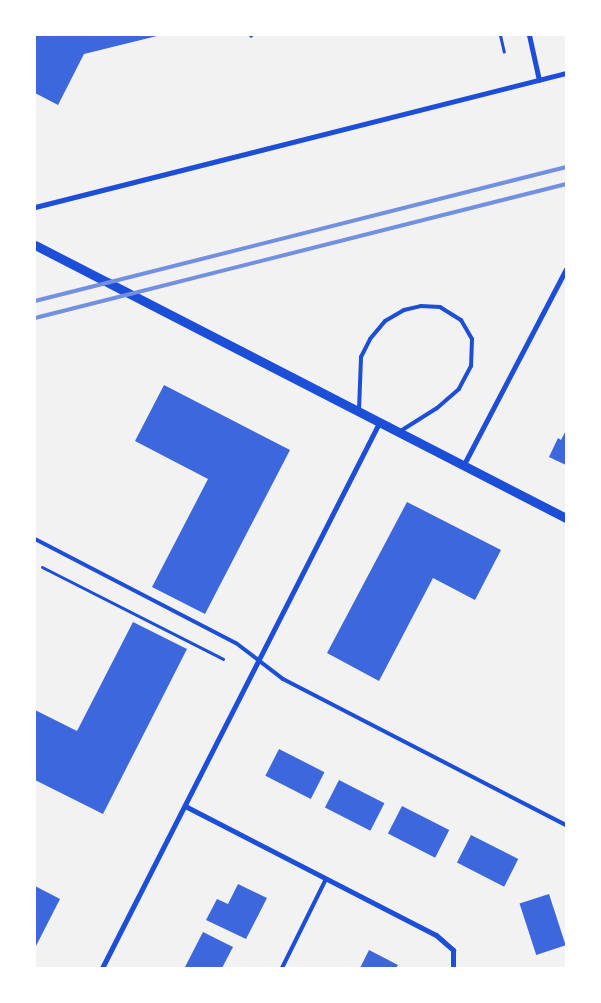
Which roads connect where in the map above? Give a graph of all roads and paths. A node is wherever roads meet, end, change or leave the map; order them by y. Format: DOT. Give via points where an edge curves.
graph roads {
  1 [pos="500,35"];
  2 [pos="529,35"];
  3 [pos="504,52"];
  4 [pos="566,73"];
  5 [pos="539,80"];
  6 [pos="35,207"];
  7 [pos="35,246"];
  8 [pos="566,269"];
  9 [pos="359,412"];
  10 [pos="379,423"];
  11 [pos="398,433"];
  12 [pos="463,466"];
  13 [pos="566,518"];
  14 [pos="35,539"];
  15 [pos="42,566"];
  16 [pos="223,659"];
  17 [pos="258,660"];
  18 [pos="185,806"];
  19 [pos="566,825"];
  20 [pos="326,879"];
  21 [pos="102,968"];
  22 [pos="282,968"];
  23 [pos="453,968"];
  1 -- 3 [label="path"];
  2 -- 5 [label="street"];
  4 -- 5 [label="street"];
  5 -- 6 [label="street"];
  7 -- 9 [label="street"];
  8 -- 12 [label="street"];
  9 -- 10 [label="street"];
  9 -- 11 [label="lane" via="361,357 370,339 385,322 404,310 421,306 440,307 461,320 472,339 471,366 459,389 437,408"];
  10 -- 11 [label="street"];
  10 -- 17 [label="street"];
  11 -- 12 [label="street"];
  12 -- 13 [label="street"];
  14 -- 17 [label="lane" via="236,643"];
  15 -- 16 [label="path"];
  17 -- 18 [label="street"];
  17 -- 19 [label="lane" via="283,679"];
  18 -- 20 [label="street"];
  18 -- 21 [label="street"];
  20 -- 22 [label="lane"];
  20 -- 23 [label="street" via="436,935 453,950"];
}
